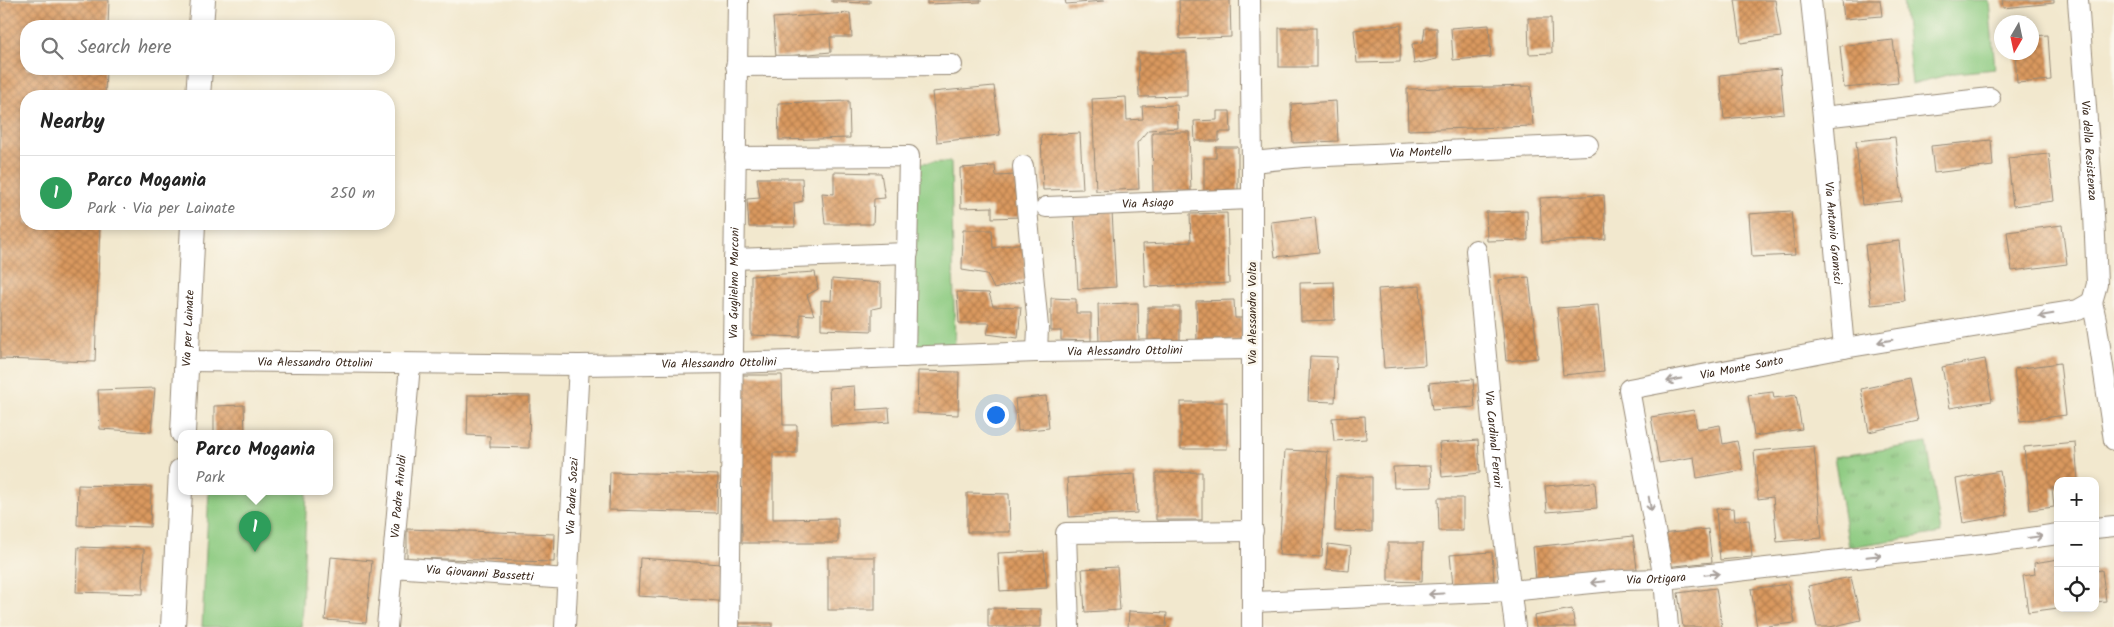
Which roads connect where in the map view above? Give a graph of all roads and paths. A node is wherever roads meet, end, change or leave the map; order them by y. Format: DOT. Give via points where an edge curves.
graph roads {
  1 [pos="202,0"];
  2 [pos="738,0"];
  3 [pos="1250,0"];
  4 [pos="1810,0"];
  5 [pos="2078,0"];
  6 [pos="201,20"];
  7 [pos="952,65"];
  8 [pos="736,66"];
  9 [pos="200,75"];
  10 [pos="198,90"];
  11 [pos="1990,98"];
  12 [pos="1823,116"];
  13 [pos="1588,145"];
  14 [pos="735,157"];
  15 [pos="1252,162"];
  16 [pos="1023,166"];
  17 [pos="1251,199"];
  18 [pos="1046,207"];
  19 [pos="193,230"];
  20 [pos="1476,250"];
  21 [pos="908,253"];
  22 [pos="734,259"];
  23 [pos="2092,302"];
  24 [pos="2107,344"];
  25 [pos="1844,348"];
  26 [pos="1252,349"];
  27 [pos="1037,352"];
  28 [pos="905,357"];
  29 [pos="187,361"];
  30 [pos="732,363"];
  31 [pos="410,364"];
  32 [pos="579,365"];
  33 [pos="183,430"];
  34 [pos="2114,440"];
  35 [pos="180,495"];
  36 [pos="2114,526"];
  37 [pos="2099,528"];
  38 [pos="1252,531"];
  39 [pos="2054,535"];
  40 [pos="392,568"];
  41 [pos="568,579"];
  42 [pos="1664,579"];
  43 [pos="1510,591"];
  44 [pos="1253,602"];
  45 [pos="173,627"];
  46 [pos="387,627"];
  47 [pos="565,627"];
  48 [pos="729,627"];
  49 [pos="1068,627"];
  50 [pos="1252,627"];
  51 [pos="1515,627"];
  52 [pos="1668,627"];
  1 -- 6 [label="street"];
  2 -- 8 [label="street, Via Guglielmo Marconi"];
  3 -- 15 [label="street, Via Alessandro Volta"];
  4 -- 12 [label="street, Via Antonio Gramsci"];
  5 -- 23 [label="street, Via della Resistenza" via="2094,214 2096,284"];
  7 -- 8 [label="street"];
  8 -- 14 [label="street, Via Guglielmo Marconi"];
  9 -- 10 [label="street"];
  11 -- 12 [label="street"];
  12 -- 25 [label="street, Via Antonio Gramsci"];
  13 -- 15 [label="street, Via Montello"];
  14 -- 21 [label="street" via="908,156"];
  14 -- 22 [label="street, Via Guglielmo Marconi"];
  15 -- 17 [label="street, Via Alessandro Volta"];
  16 -- 27 [label="street" via="1038,327"];
  17 -- 18 [label="street, Via Asiago"];
  17 -- 26 [label="street, Via Alessandro Volta"];
  19 -- 29 [label="street, Via per Lainate"];
  20 -- 43 [label="street, Via Cardinal Ferrari"];
  21 -- 22 [label="street"];
  21 -- 28 [label="street"];
  22 -- 30 [label="street, Via Guglielmo Marconi"];
  23 -- 24 [label="street"];
  23 -- 25 [label="street, Via Monte Santo, one-way" via="2078,310"];
  24 -- 34 [label="street"];
  25 -- 42 [label="street, Via Monte Santo, one-way" via="1629,389"];
  26 -- 27 [label="street, Via Alessandro Ottolini"];
  26 -- 38 [label="street, Via Alessandro Volta"];
  27 -- 28 [label="street, Via Alessandro Ottolini"];
  28 -- 30 [label="street, Via Alessandro Ottolini"];
  29 -- 31 [label="street, Via Alessandro Ottolini"];
  29 -- 33 [label="street, Via per Lainate"];
  30 -- 32 [label="street, Via Alessandro Ottolini"];
  30 -- 48 [label="street, Via Guglielmo Marconi"];
  31 -- 32 [label="street, Via Alessandro Ottolini"];
  31 -- 40 [label="street, Via Padre Airoldi"];
  32 -- 41 [label="street, Via Padre Sozzi"];
  35 -- 45 [label="street"];
  36 -- 37 [label="street"];
  38 -- 44 [label="street, Via Alessandro Volta"];
  38 -- 49 [label="street" via="1066,533"];
  42 -- 39 [label="street, Via Ortigara, one-way"];
  40 -- 41 [label="street, Via Giovanni Bassetti"];
  40 -- 46 [label="street, Via Padre Airoldi"];
  41 -- 47 [label="street, Via Padre Sozzi"];
  42 -- 43 [label="street, Via Ortigara, one-way"];
  42 -- 52 [label="street, Via Monte Santo"];
  43 -- 44 [label="street, Via Ortigara, one-way"];
  43 -- 51 [label="street, Via Cardinal Ferrari"];
  44 -- 50 [label="street, Via Alessandro Volta"];
}
